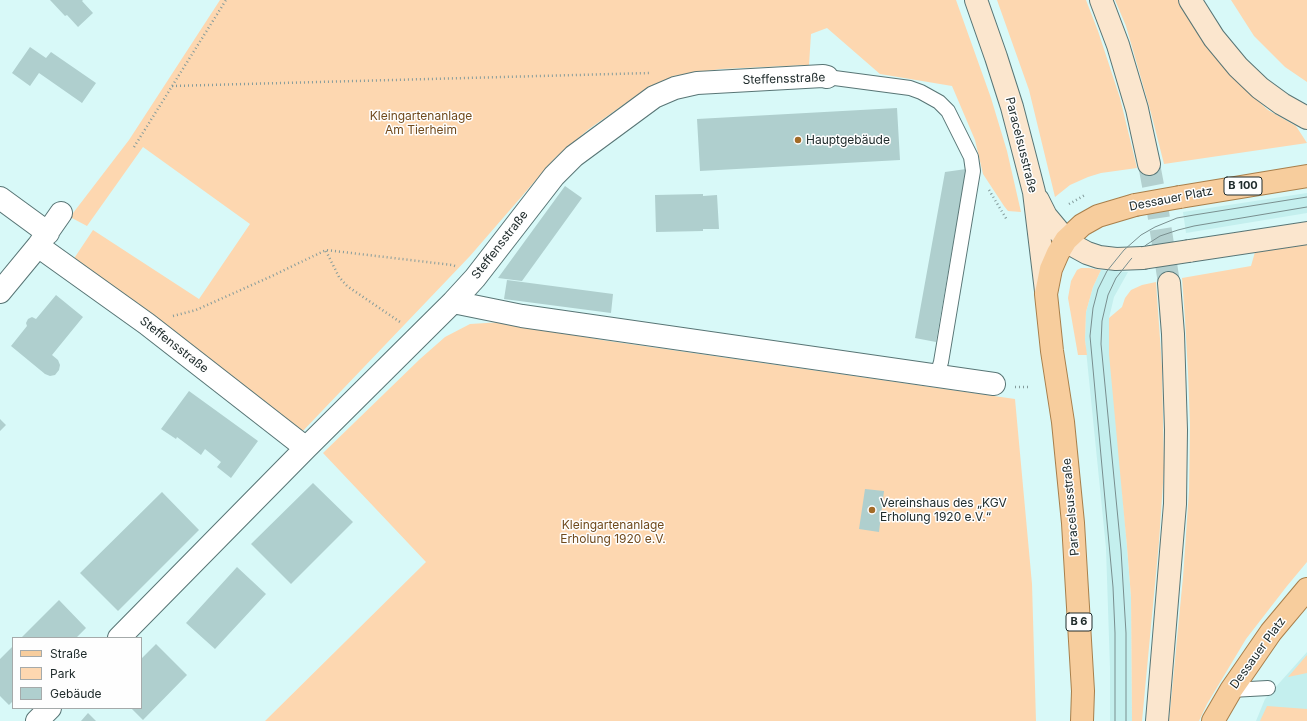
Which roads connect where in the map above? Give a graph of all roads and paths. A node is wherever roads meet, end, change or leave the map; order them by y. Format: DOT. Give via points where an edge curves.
graph roads {
  1 [pos="226,0"];
  2 [pos="976,0"];
  3 [pos="1101,0"];
  4 [pos="1190,0"];
  5 [pos="656,73"];
  6 [pos="828,77"];
  7 [pos="172,86"];
  8 [pos="1307,118"];
  9 [pos="134,147"];
  10 [pos="1150,164"];
  11 [pos="973,171"];
  12 [pos="1307,176"];
  13 [pos="1034,192"];
  14 [pos="0,198"];
  15 [pos="61,213"];
  16 [pos="1007,220"];
  17 [pos="1307,233"];
  18 [pos="43,240"];
  19 [pos="1066,240"];
  20 [pos="326,250"];
  21 [pos="475,278"];
  22 [pos="1169,283"];
  23 [pos="0,292"];
  24 [pos="1046,294"];
  25 [pos="453,302"];
  26 [pos="392,317"];
  27 [pos="147,324"];
  28 [pos="937,375"];
  29 [pos="994,384"];
  30 [pos="1015,387"];
  31 [pos="1029,387"];
  32 [pos="306,448"];
  33 [pos="1307,588"];
  34 [pos="120,637"];
  35 [pos="1268,688"];
  36 [pos="1231,690"];
  37 [pos="49,709"];
  38 [pos="38,721"];
  39 [pos="1082,721"];
  40 [pos="1157,721"];
  41 [pos="1213,721"];
  1 -- 7 [label="path"];
  2 -- 13 [label="main road, Paracelsusstraße" via="1012,107"];
  3 -- 10 [label="main road" via="1118,45"];
  4 -- 8 [label="main road" via="1214,38 1238,67 1260,88"];
  5 -- 7 [label="path"];
  6 -- 11 [label="lane, Steffensstraße" via="910,88 939,102 948,111 972,157"];
  6 -- 21 [label="street, Steffensstraße" via="697,83 675,88 654,98 574,156 554,176"];
  7 -- 9 [label="path"];
  11 -- 16 [label="path" via="988,189"];
  11 -- 28 [label="lane, Steffensstraße"];
  12 -- 19 [label="main road, Dessauer Platz / B 100, bridge" via="1135,205 1098,216 1082,225"];
  13 -- 19 [label="main road" via="1046,216"];
  13 -- 24 [label="main road, Paracelsusstraße"];
  14 -- 18 [label="street, Steffensstraße"];
  15 -- 18 [label="street"];
  17 -- 19 [label="main road, bridge" via="1143,258 1116,259 1087,253"];
  18 -- 23 [label="street"];
  18 -- 27 [label="street, Steffensstraße"];
  19 -- 24 [label="main road, Paracelsusstraße" via="1051,269"];
  20 -- 21 [label="path" via="452,265"];
  20 -- 26 [label="path" via="339,277 347,286"];
  20 -- 27 [label="path" via="196,310"];
  21 -- 25 [label="street, Steffensstraße"];
  22 -- 40 [label="main road" via="1174,334 1175,504"];
  24 -- 39 [label="main road, Paracelsusstraße / B 6" via="1073,523 1083,691"];
  25 -- 28 [label="street" via="522,316"];
  25 -- 32 [label="street, Steffensstraße"];
  27 -- 32 [label="street, Steffensstraße"];
  28 -- 29 [label="street"];
  30 -- 31 [label="path"];
  32 -- 34 [label="street, Steffensstraße"];
  33 -- 36 [label="main road, Dessauer Platz" via="1271,632"];
  35 -- 36 [label="lane"];
  36 -- 41 [label="main road, Dessauer Platz"];
  37 -- 38 [label="street"];
}
